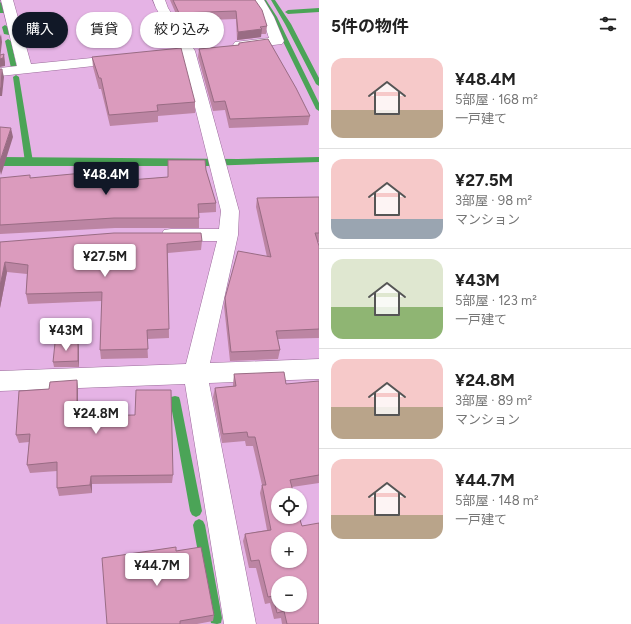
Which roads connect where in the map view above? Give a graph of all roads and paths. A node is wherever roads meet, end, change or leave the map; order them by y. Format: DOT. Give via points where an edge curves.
graph roads {
  1 [pos="7,0"];
  2 [pos="159,0"];
  3 [pos="258,0"];
  4 [pos="225,47"];
  5 [pos="203,50"];
  6 [pos="188,51"];
  7 [pos="172,53"];
  8 [pos="134,58"];
  9 [pos="25,70"];
  10 [pos="0,72"];
  11 [pos="153,235"];
  12 [pos="228,235"];
  13 [pos="319,369"];
  14 [pos="196,372"];
  15 [pos="0,381"];
  16 [pos="240,624"];
  1 -- 9 [label="street"];
  2 -- 6 [label="street"];
  3 -- 4 [label="street" via="277,41"];
  5 -- 6 [label="street"];
  6 -- 7 [label="street"];
  6 -- 12 [label="street" via="230,211"];
  8 -- 9 [label="street"];
  9 -- 10 [label="street"];
  11 -- 12 [label="street"];
  12 -- 14 [label="street"];
  13 -- 14 [label="street"];
  14 -- 15 [label="street"];
  14 -- 16 [label="street"];
}
